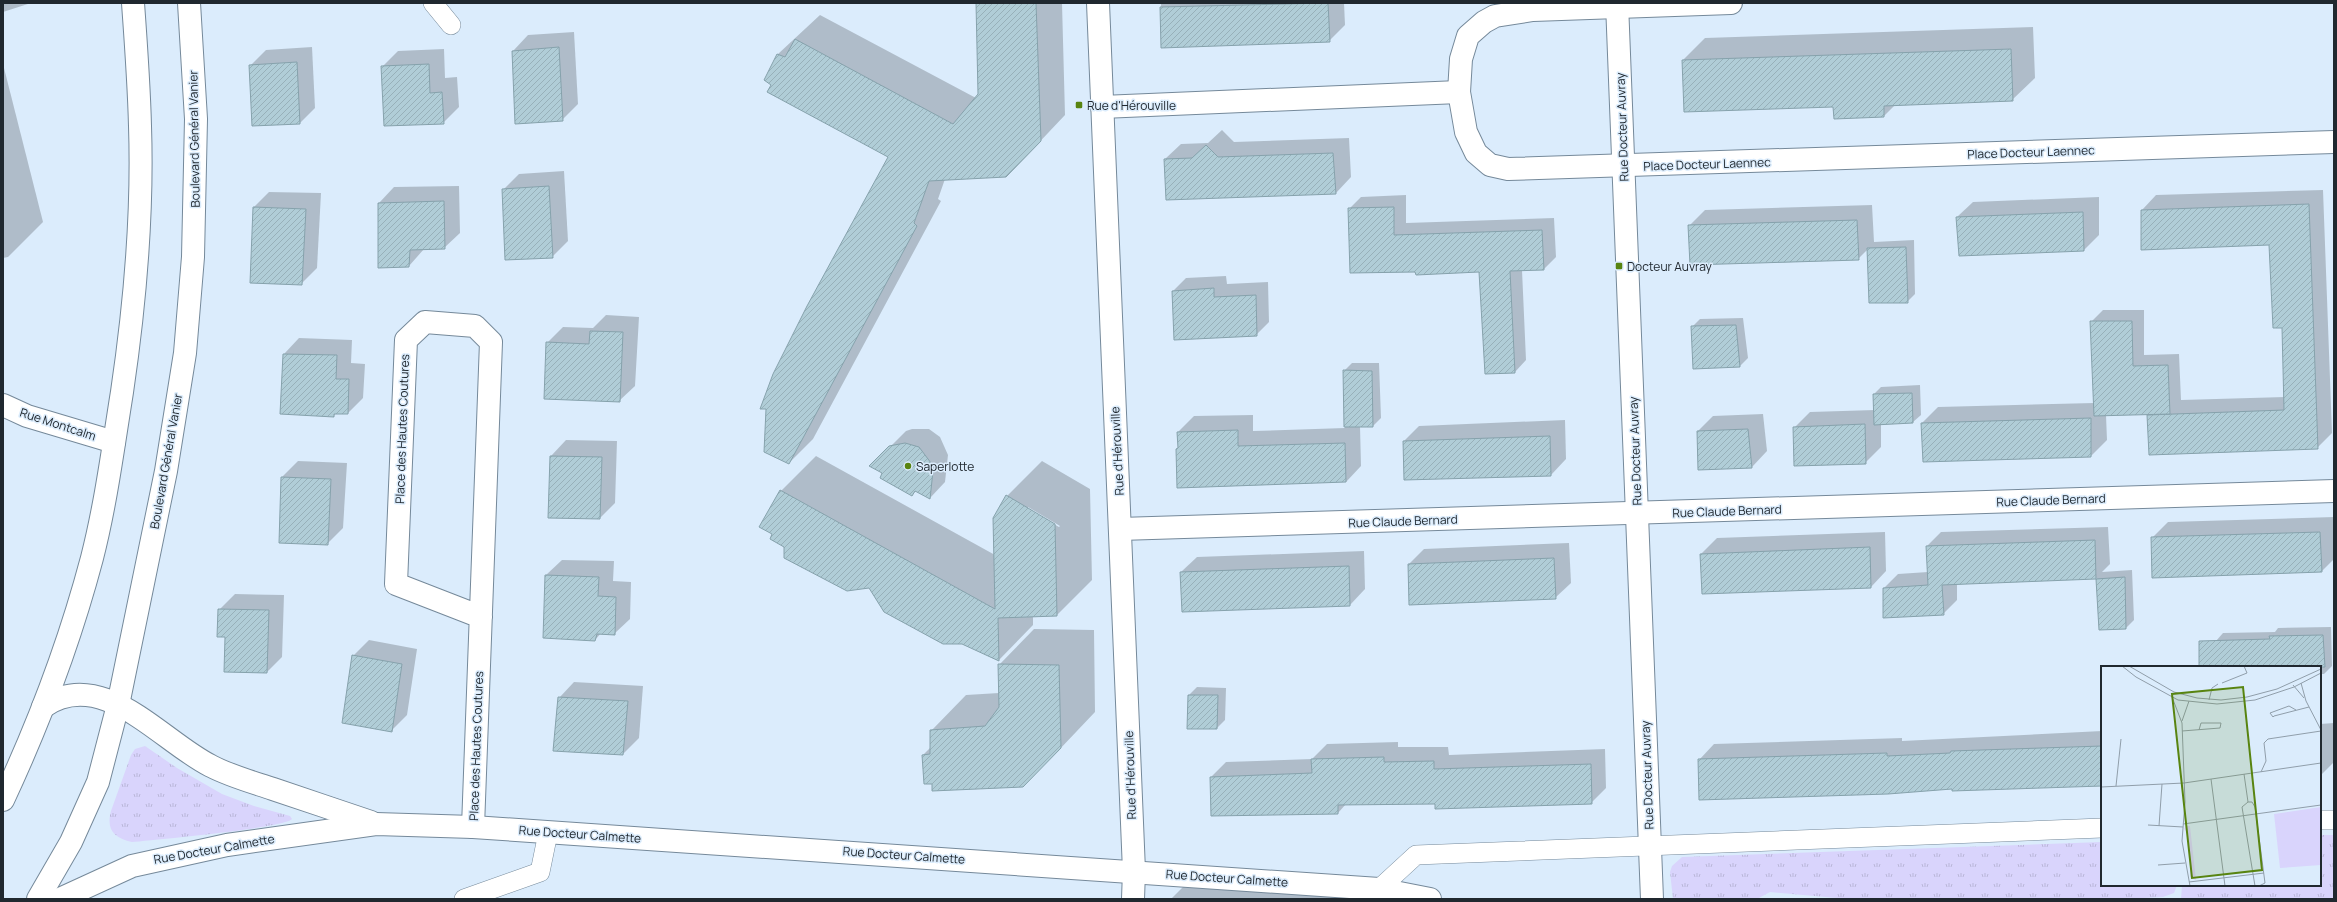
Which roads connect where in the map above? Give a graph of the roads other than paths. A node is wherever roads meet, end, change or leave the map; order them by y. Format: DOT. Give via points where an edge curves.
graph roads {
  1 [pos="133,3"];
  2 [pos="189,3"];
  3 [pos="433,3"];
  4 [pos="1098,3"];
  5 [pos="1731,3"];
  6 [pos="1617,4"];
  7 [pos="451,25"];
  8 [pos="1459,92"];
  9 [pos="1102,107"];
  10 [pos="2334,142"];
  11 [pos="1624,166"];
  12 [pos="3,405"];
  13 [pos="114,442"];
  14 [pos="2334,491"];
  15 [pos="1637,514"];
  16 [pos="1120,529"];
  17 [pos="481,617"];
  18 [pos="118,705"];
  19 [pos="43,707"];
  20 [pos="3,800"];
  21 [pos="2321,820"];
  22 [pos="2334,820"];
  23 [pos="376,824"];
  24 [pos="473,827"];
  25 [pos="2101,828"];
  26 [pos="548,833"];
  27 [pos="1650,845"];
  28 [pos="1134,871"];
  29 [pos="1379,889"];
  30 [pos="38,899"];
  31 [pos="60,899"];
  32 [pos="464,899"];
  33 [pos="1133,899"];
  34 [pos="1430,899"];
  35 [pos="1652,899"];
  1 -- 13 [label="street" via="140,127 138,243 134,298"];
  2 -- 18 [label="street, Boulevard Général Vanier" via="196,187 185,353 166,471"];
  3 -- 7 [label="lane"];
  4 -- 9 [label="street, Rue d'Hérouville"];
  5 -- 6 [label="street, Place Docteur Laennec"];
  6 -- 8 [label="street, Place Docteur Laennec" via="1533,10 1495,16 1484,22 1468,36 1461,59"];
  6 -- 11 [label="street, Rue Docteur Auvray"];
  8 -- 9 [label="street"];
  8 -- 11 [label="street, Place Docteur Laennec" via="1466,132 1476,153 1490,165 1508,169"];
  9 -- 16 [label="street, Rue d'Hérouville"];
  10 -- 11 [label="street, Place Docteur Laennec"];
  11 -- 15 [label="street, Rue Docteur Auvray"];
  12 -- 13 [label="street, Rue Montcalm" via="27,416"];
  13 -- 19 [label="street" via="105,500 92,557"];
  14 -- 15 [label="street, Rue Claude Bernard"];
  15 -- 16 [label="street, Rue Claude Bernard"];
  15 -- 27 [label="street, Rue Docteur Auvray"];
  16 -- 28 [label="street, Rue d'Hérouville"];
  17 -- 17 [label="street, Place des Hautes Coutures" via="491,342 475,326 425,322 406,340 396,584"];
  17 -- 24 [label="street, Place des Hautes Coutures"];
  18 -- 19 [label="street, Rue Docteur Calmette" via="78,696 59,698"];
  18 -- 23 [label="street, Rue Docteur Calmette" via="138,715 210,766"];
  18 -- 30 [label="street, Boulevard Général Vanier" via="98,782 72,842"];
  19 -- 20 [label="street"];
  21 -- 22 [label="lane"];
  23 -- 24 [label="street, Rue Docteur Calmette"];
  23 -- 31 [label="street, Rue Docteur Calmette" via="227,845 166,857 132,866"];
  24 -- 26 [label="street, Rue Docteur Calmette"];
  25 -- 27 [label="lane"];
  26 -- 28 [label="street, Rue Docteur Calmette"];
  26 -- 32 [label="lane" via="540,872"];
  27 -- 29 [label="lane" via="1416,855"];
  27 -- 35 [label="street, Rue Docteur Auvray"];
  28 -- 29 [label="street, Rue Docteur Calmette"];
  28 -- 33 [label="street, Rue d'Hérouville"];
  29 -- 34 [label="street, Rue Docteur Calmette"];
}
